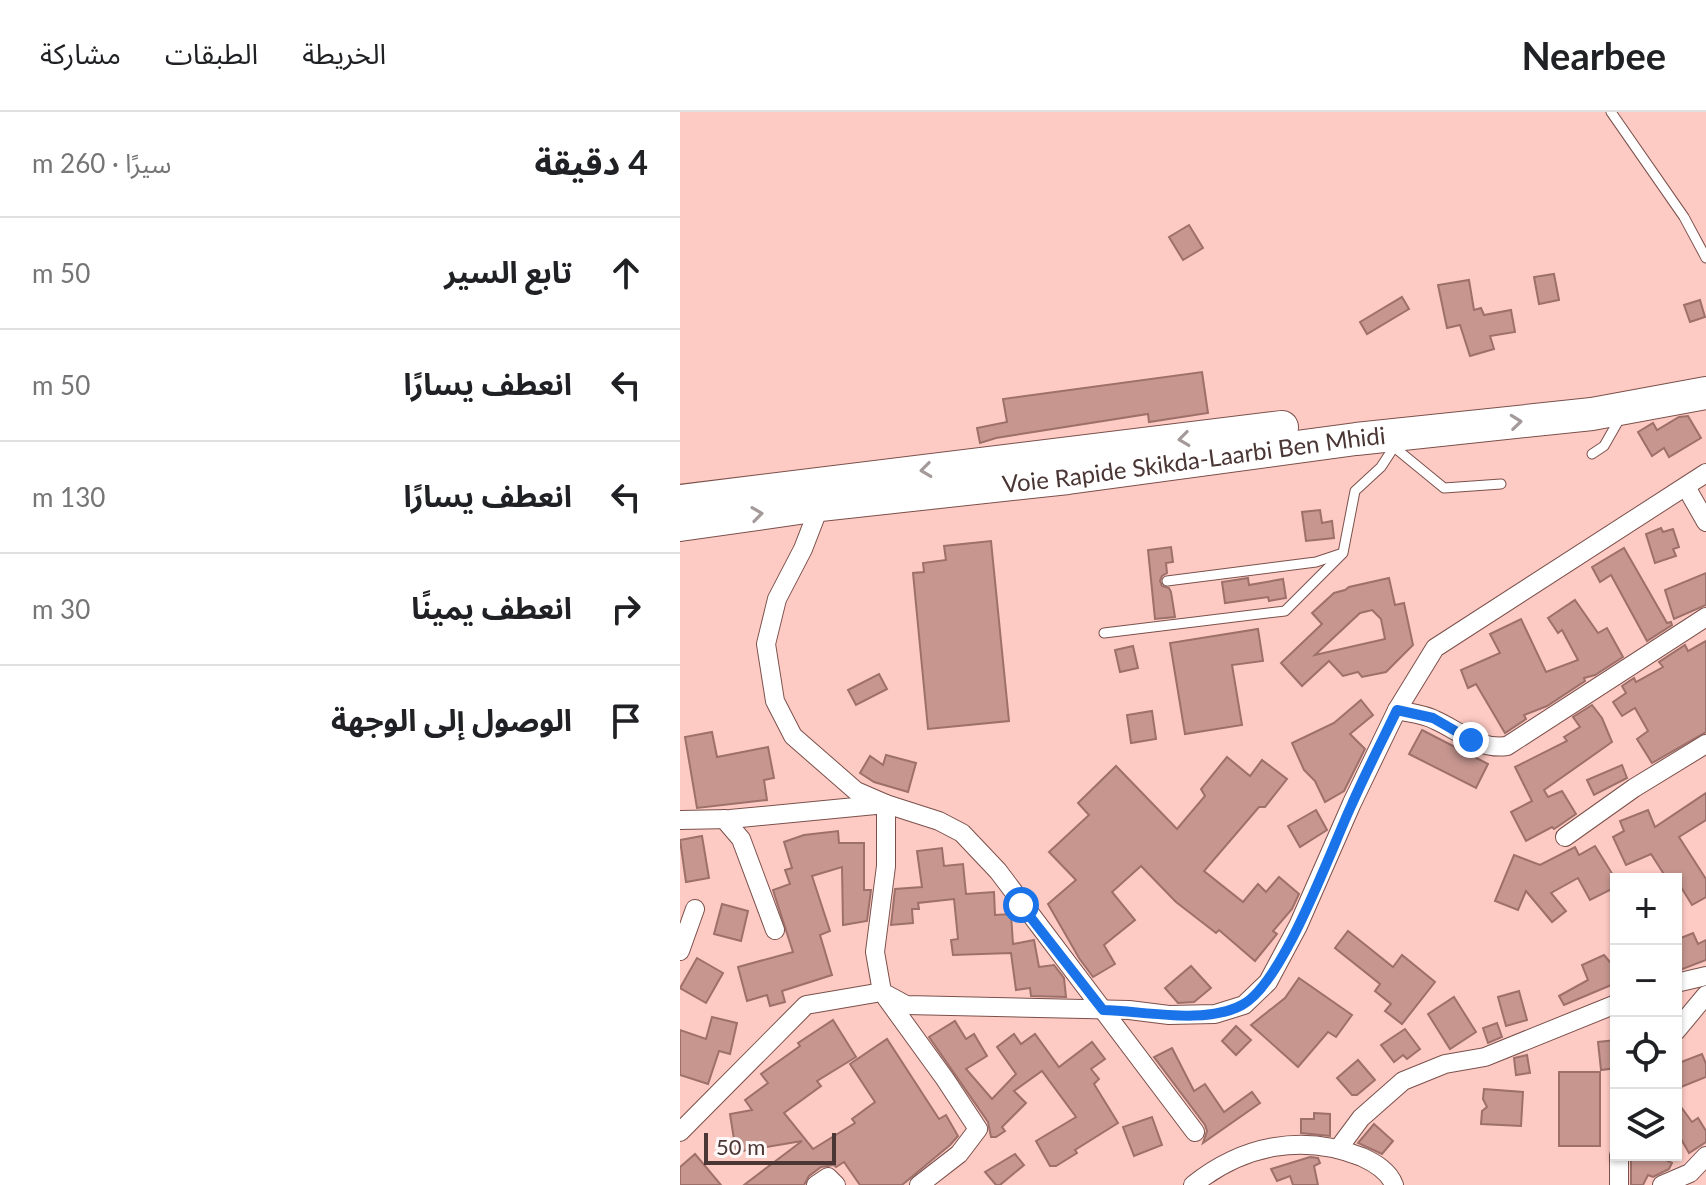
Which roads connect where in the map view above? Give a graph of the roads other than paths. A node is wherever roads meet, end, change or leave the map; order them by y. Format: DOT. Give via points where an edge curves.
graph roads {
  1 [pos="1611,112"];
  2 [pos="1706,258"];
  3 [pos="1706,375"];
  4 [pos="1706,393"];
  5 [pos="1627,409"];
  6 [pos="1390,442"];
  7 [pos="1592,454"];
  8 [pos="1706,473"];
  9 [pos="1501,484"];
  10 [pos="1686,487"];
  11 [pos="680,501"];
  12 [pos="820,505"];
  13 [pos="1706,522"];
  14 [pos="680,525"];
  15 [pos="1343,553"];
  16 [pos="1167,581"];
  17 [pos="1706,617"];
  18 [pos="1104,633"];
  19 [pos="1397,710"];
  20 [pos="1706,744"];
  21 [pos="886,804"];
  22 [pos="724,819"];
  23 [pos="680,820"];
  24 [pos="1565,837"];
  25 [pos="695,909"];
  26 [pos="775,930"];
  27 [pos="680,951"];
  28 [pos="1706,976"];
  29 [pos="1682,982"];
  30 [pos="882,992"];
  31 [pos="1706,995"];
  32 [pos="1610,1006"];
  33 [pos="1103,1010"];
  34 [pos="1682,1024"];
  35 [pos="680,1132"];
  36 [pos="1195,1132"];
  37 [pos="1338,1149"];
  38 [pos="1706,1156"];
  39 [pos="1619,1161"];
  40 [pos="1192,1183"];
  41 [pos="816,1185"];
  42 [pos="836,1185"];
  43 [pos="919,1185"];
  44 [pos="1394,1185"];
  45 [pos="1619,1185"];
  46 [pos="1662,1185"];
  1 -- 2 [label="lane"];
  3 -- 11 [label="highway, Voie Rapide Skikda-Laarbi Ben Mhidi, one-way"];
  4 -- 5 [label="highway, Voie Rapide Skikda-Laarbi Ben Mhidi"];
  6 -- 5 [label="highway, Voie Rapide Skikda-Laarbi Ben Mhidi, one-way"];
  5 -- 7 [label="lane" via="1604,446"];
  6 -- 9 [label="lane" via="1444,488"];
  6 -- 12 [label="highway, Voie Rapide Skikda-Laarbi Ben Mhidi"];
  6 -- 15 [label="lane" via="1381,467 1355,491"];
  8 -- 10 [label="street"];
  10 -- 13 [label="street"];
  10 -- 19 [label="street" via="1435,648"];
  14 -- 12 [label="highway, Voie Rapide Skikda-Laarbi Ben Mhidi, one-way"];
  12 -- 21 [label="street" via="777,599 766,644 775,701 793,736 822,764 856,791"];
  15 -- 16 [label="lane" via="1316,562"];
  15 -- 18 [label="lane" via="1285,611"];
  17 -- 19 [label="street" via="1507,746 1492,748 1433,718"];
  19 -- 33 [label="street" via="1268,982 1244,1005 1215,1014"];
  20 -- 24 [label="street"];
  21 -- 22 [label="street"];
  21 -- 30 [label="street" via="886,866 875,952"];
  21 -- 33 [label="street" via="962,833 998,871"];
  22 -- 23 [label="street"];
  22 -- 26 [label="street" via="741,839"];
  25 -- 27 [label="street"];
  28 -- 29 [label="street"];
  30 -- 33 [label="street" via="906,1005"];
  30 -- 35 [label="street" via="806,1005"];
  30 -- 43 [label="street" via="978,1129 959,1154"];
  31 -- 34 [label="street"];
  32 -- 37 [label="street" via="1485,1057 1445,1064 1403,1081 1361,1118"];
  33 -- 36 [label="street"];
  37 -- 40 [label="street" via="1289,1144 1264,1149"];
  37 -- 44 [label="street" via="1374,1162"];
  38 -- 46 [label="street" via="1690,1173"];
  39 -- 45 [label="street"];
  41 -- 42 [label="street" via="828,1177"];
}
